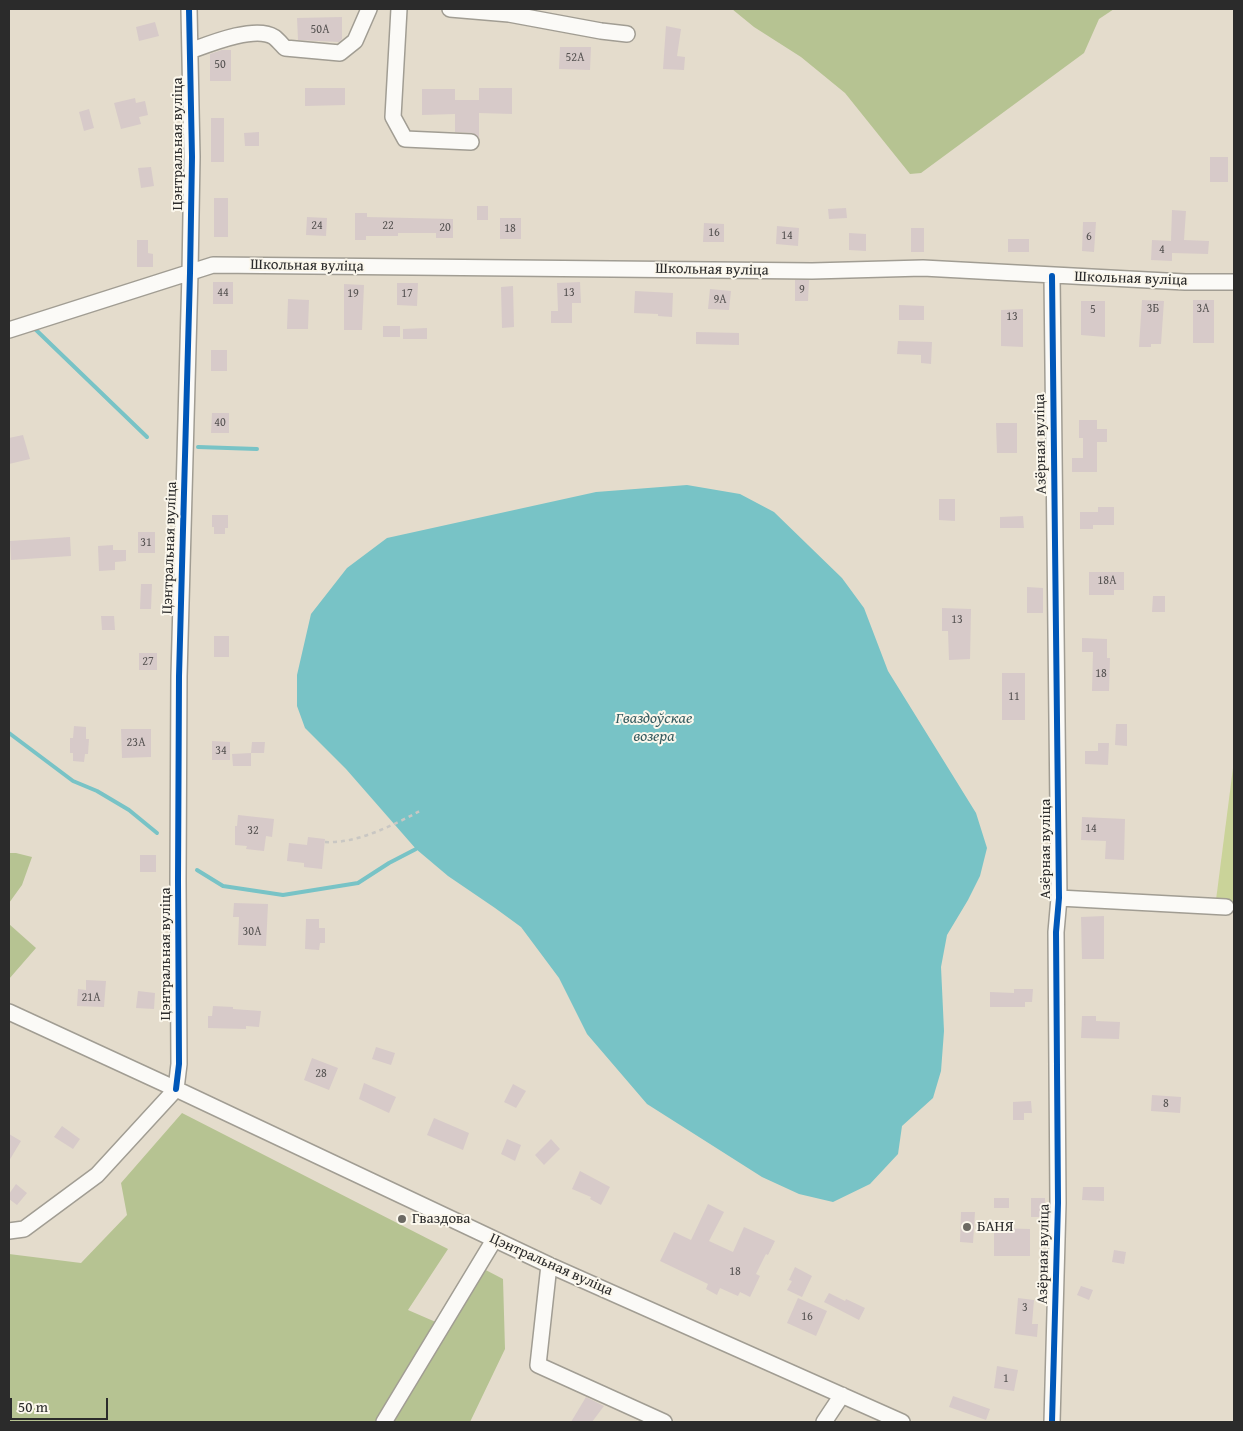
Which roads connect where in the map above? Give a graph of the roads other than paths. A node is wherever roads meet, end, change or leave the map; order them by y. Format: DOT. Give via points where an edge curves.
graph roads {
  1 [pos="189,9"];
  2 [pos="369,9"];
  3 [pos="399,9"];
  4 [pos="450,9"];
  5 [pos="627,34"];
  6 [pos="190,51"];
  7 [pos="471,142"];
  8 [pos="190,273"];
  9 [pos="1052,276"];
  10 [pos="1234,282"];
  11 [pos="9,330"];
  12 [pos="1059,898"];
  13 [pos="1226,906"];
  14 [pos="9,1012"];
  15 [pos="176,1089"];
  16 [pos="9,1231"];
  17 [pos="494,1240"];
  18 [pos="549,1265"];
  19 [pos="842,1395"];
  20 [pos="384,1422"];
  21 [pos="664,1422"];
  22 [pos="824,1422"];
  23 [pos="902,1422"];
  24 [pos="1052,1422"];
  1 -- 6 [label="street, Цэнтральная вуліца"];
  2 -- 6 [label="street" via="355,41 340,53 285,48 273,36 255,32"];
  3 -- 7 [label="street" via="393,118 406,139"];
  4 -- 5 [label="street" via="509,14"];
  6 -- 8 [label="street, Цэнтральная вуліца"];
  8 -- 9 [label="street, Школьная вуліца" via="213,265 812,271 923,268"];
  8 -- 11 [label="street, Школьная вуліца"];
  8 -- 15 [label="street, Цэнтральная вуліца" via="179,676 179,1064"];
  9 -- 10 [label="street, Школьная вуліца"];
  9 -- 12 [label="street, Азёрная вуліца"];
  12 -- 13 [label="street"];
  12 -- 24 [label="street, Азёрная вуліца" via="1056,932 1058,1203"];
  14 -- 15 [label="street, Цэнтральная вуліца"];
  15 -- 16 [label="street" via="97,1175 24,1229"];
  15 -- 17 [label="street, Цэнтральная вуліца"];
  17 -- 18 [label="street, Цэнтральная вуліца"];
  17 -- 20 [label="street"];
  18 -- 19 [label="street, Цэнтральная вуліца"];
  18 -- 21 [label="street" via="538,1365"];
  19 -- 22 [label="street"];
  19 -- 23 [label="street, Цэнтральная вуліца"];
}
